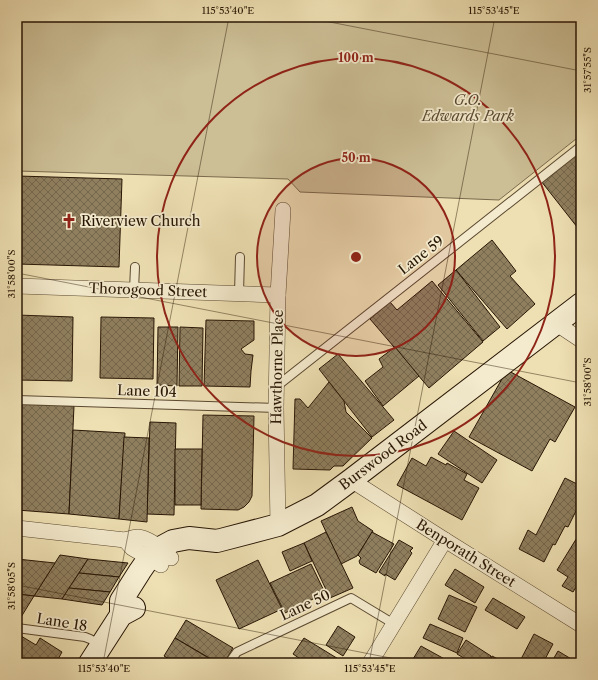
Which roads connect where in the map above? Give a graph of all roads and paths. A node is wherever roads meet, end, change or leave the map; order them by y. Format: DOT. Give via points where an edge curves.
graph roads {
  1 [pos="581,148"];
  2 [pos="283,210"];
  3 [pos="240,257"];
  4 [pos="135,267"];
  5 [pos="17,286"];
  6 [pos="134,290"];
  7 [pos="239,293"];
  8 [pos="278,295"];
  9 [pos="581,304"];
  10 [pos="556,324"];
  11 [pos="581,340"];
  12 [pos="277,386"];
  13 [pos="17,400"];
  14 [pos="276,408"];
  15 [pos="351,480"];
  16 [pos="278,525"];
  17 [pos="17,528"];
  18 [pos="445,540"];
  19 [pos="160,557"];
  20 [pos="394,624"];
  21 [pos="581,625"];
  22 [pos="17,628"];
  23 [pos="96,654"];
  24 [pos="229,663"];
  25 [pos="370,663"];
  1 -- 12 [label="lane, Lane 59" via="580,146"];
  2 -- 8 [label="street, Hawthorne Place"];
  3 -- 7 [label="lane"];
  4 -- 6 [label="lane"];
  5 -- 6 [label="street, Thorogood Street"];
  6 -- 7 [label="street, Thorogood Street"];
  7 -- 8 [label="street, Thorogood Street"];
  8 -- 12 [label="street, Hawthorne Place"];
  9 -- 10 [label="main road, Burswood Road"];
  10 -- 11 [label="street"];
  10 -- 15 [label="main road, Burswood Road"];
  12 -- 14 [label="street, Hawthorne Place"];
  13 -- 14 [label="lane, Lane 104"];
  14 -- 16 [label="street, Hawthorne Place"];
  15 -- 16 [label="main road, Burswood Road" via="317,505"];
  15 -- 18 [label="street, Benporath Street"];
  16 -- 19 [label="main road, Burswood Road"];
  17 -- 19 [label="street" via="125,540 132,548"];
  18 -- 20 [label="street"];
  18 -- 21 [label="street, Benporath Street"];
  19 -- 23 [label="main road" via="140,571 121,601 121,615"];
  20 -- 24 [label="lane, Lane 50" via="351,598 236,652"];
  20 -- 25 [label="street"];
  22 -- 23 [label="lane, Lane 18" via="85,637 90,639"];
}
